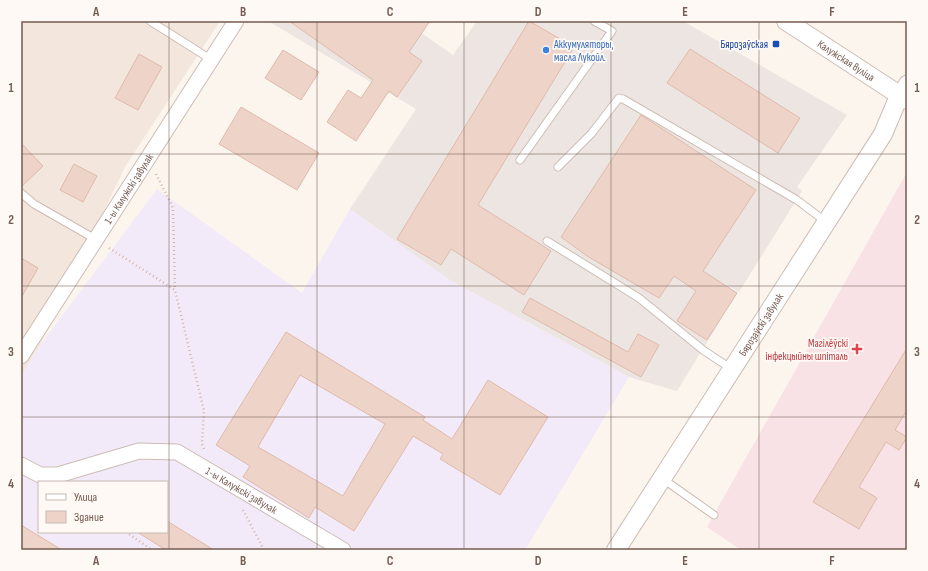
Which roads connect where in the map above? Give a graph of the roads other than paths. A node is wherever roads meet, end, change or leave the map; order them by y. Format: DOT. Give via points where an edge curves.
graph roads {
  1 [pos="150,21"];
  2 [pos="236,21"];
  3 [pos="594,21"];
  4 [pos="793,23"];
  5 [pos="212,60"];
  6 [pos="904,93"];
  7 [pos="520,160"];
  8 [pos="558,167"];
  9 [pos="21,193"];
  10 [pos="826,222"];
  11 [pos="97,240"];
  12 [pos="547,241"];
  13 [pos="23,349"];
  14 [pos="733,370"];
  15 [pos="21,465"];
  16 [pos="663,479"];
  17 [pos="714,515"];
  18 [pos="343,550"];
  19 [pos="616,550"];
  1 -- 5 [label="lane"];
  2 -- 5 [label="street, 1-ы Калужскі завулак"];
  3 -- 7 [label="lane" via="612,31"];
  4 -- 6 [label="street, Калужская вуліца"];
  5 -- 11 [label="street, 1-ы Калужскі завулак"];
  6 -- 10 [label="street, Бярозаўскі завулак" via="883,134"];
  8 -- 10 [label="lane" via="591,134 619,98 797,200"];
  9 -- 11 [label="lane" via="34,204"];
  10 -- 14 [label="street, Бярозаўскі завулак"];
  11 -- 13 [label="street, 1-ы Калужскі завулак"];
  12 -- 14 [label="lane" via="639,298 703,350"];
  14 -- 16 [label="street, Бярозаўскі завулак"];
  15 -- 18 [label="street, 1-ы Калужскі завулак" via="40,475 58,475 139,451 177,452"];
  16 -- 17 [label="lane"];
  16 -- 19 [label="street, Бярозаўскі завулак"];
}
